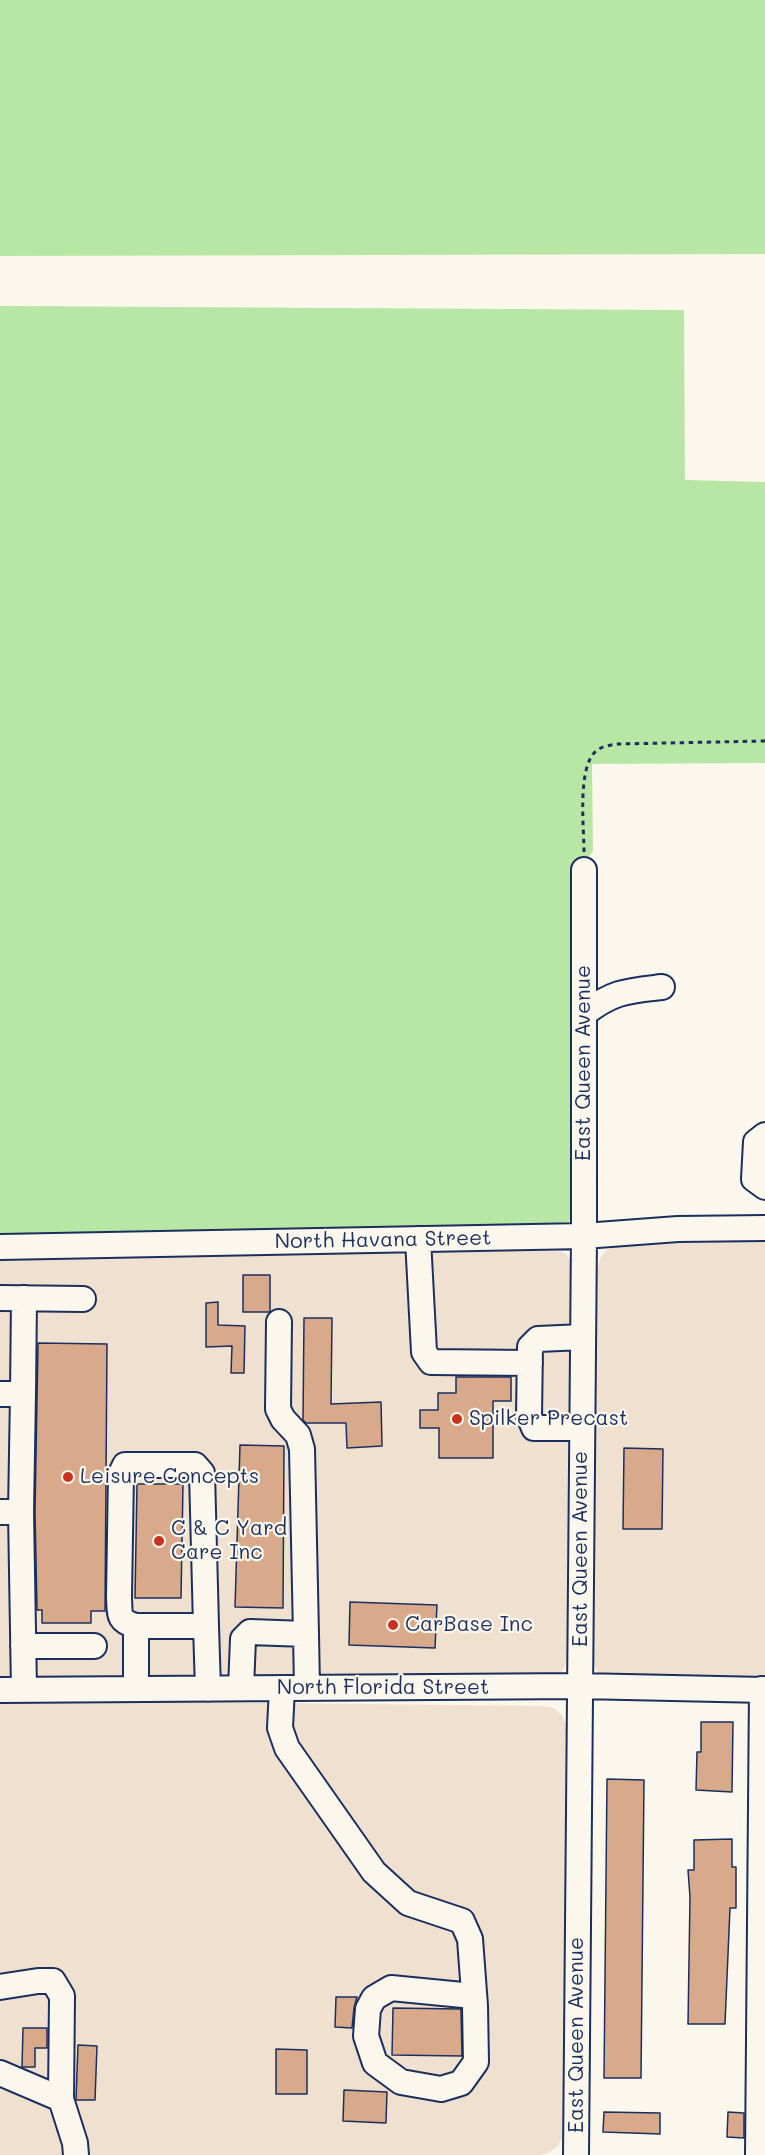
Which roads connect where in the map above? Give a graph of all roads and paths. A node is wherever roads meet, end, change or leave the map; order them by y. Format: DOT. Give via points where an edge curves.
graph roads {
  1 [pos="765,741"];
  2 [pos="584,870"];
  3 [pos="662,987"];
  4 [pos="585,1013"];
  5 [pos="765,1135"];
  6 [pos="765,1187"];
  7 [pos="765,1228"];
  8 [pos="584,1236"];
  9 [pos="418,1239"];
  10 [pos="0,1247"];
  11 [pos="0,1298"];
  12 [pos="24,1298"];
  13 [pos="83,1299"];
  14 [pos="279,1322"];
  15 [pos="583,1337"];
  16 [pos="530,1363"];
  17 [pos="11,1394"];
  18 [pos="582,1428"];
  19 [pos="10,1512"];
  20 [pos="136,1626"];
  21 [pos="206,1626"];
  22 [pos="306,1634"];
  23 [pos="23,1646"];
  24 [pos="94,1646"];
  25 [pos="580,1686"];
  26 [pos="242,1688"];
  27 [pos="282,1688"];
  28 [pos="307,1688"];
  29 [pos="136,1689"];
  30 [pos="208,1689"];
  31 [pos="0,1690"];
  32 [pos="24,1690"];
  33 [pos="764,1690"];
  34 [pos="0,1987"];
  35 [pos="473,1996"];
  36 [pos="0,2073"];
  37 [pos="61,2099"];
  38 [pos="762,2110"];
  39 [pos="76,2155"];
  40 [pos="576,2155"];
  41 [pos="758,2155"];
  1 -- 2 [label="path" via="601,748 591,756 586,771"];
  2 -- 4 [label="street, East Queen Avenue"];
  3 -- 4 [label="street" via="622,991"];
  4 -- 8 [label="street, East Queen Avenue"];
  5 -- 6 [label="street" via="756,1142 754,1179"];
  7 -- 8 [label="street, North Havana Street"];
  8 -- 9 [label="street, North Havana Street"];
  8 -- 15 [label="street, East Queen Avenue"];
  9 -- 10 [label="street, North Havana Street"];
  9 -- 16 [label="street" via="424,1352 431,1362"];
  11 -- 12 [label="street"];
  12 -- 13 [label="street"];
  12 -- 17 [label="street"];
  14 -- 22 [label="street" via="278,1409 298,1435 302,1449"];
  15 -- 16 [label="street" via="538,1339 530,1347"];
  15 -- 18 [label="street, East Queen Avenue"];
  16 -- 18 [label="street" via="529,1416 534,1428"];
  17 -- 19 [label="street"];
  18 -- 25 [label="street, East Queen Avenue"];
  19 -- 23 [label="street"];
  20 -- 21 [label="street"];
  20 -- 21 [label="street" via="126,1624 120,1617 121,1473 125,1465 195,1465 202,1473"];
  20 -- 29 [label="street"];
  21 -- 30 [label="street"];
  22 -- 26 [label="street" via="250,1632 243,1640"];
  22 -- 28 [label="street"];
  23 -- 24 [label="street"];
  23 -- 32 [label="street"];
  25 -- 28 [label="street, North Florida Street"];
  25 -- 33 [label="street, North Florida Street"];
  25 -- 40 [label="street, East Queen Avenue"];
  26 -- 27 [label="street, North Florida Street"];
  26 -- 30 [label="street, North Florida Street"];
  27 -- 28 [label="street, North Florida Street"];
  27 -- 35 [label="street" via="280,1728 286,1749 374,1872 408,1903 462,1921 470,1939"];
  29 -- 30 [label="street, North Florida Street"];
  29 -- 32 [label="street, North Florida Street"];
  31 -- 32 [label="street, North Florida Street"];
  33 -- 38 [label="street"];
  34 -- 37 [label="street" via="53,1981 62,1996"];
  35 -- 35 [label="street" via="476,2062 460,2084 441,2089 401,2082 375,2063 366,2036 368,2009 374,1998 391,1988"];
  36 -- 37 [label="street"];
  37 -- 39 [label="street"];
  38 -- 41 [label="street"];
}
